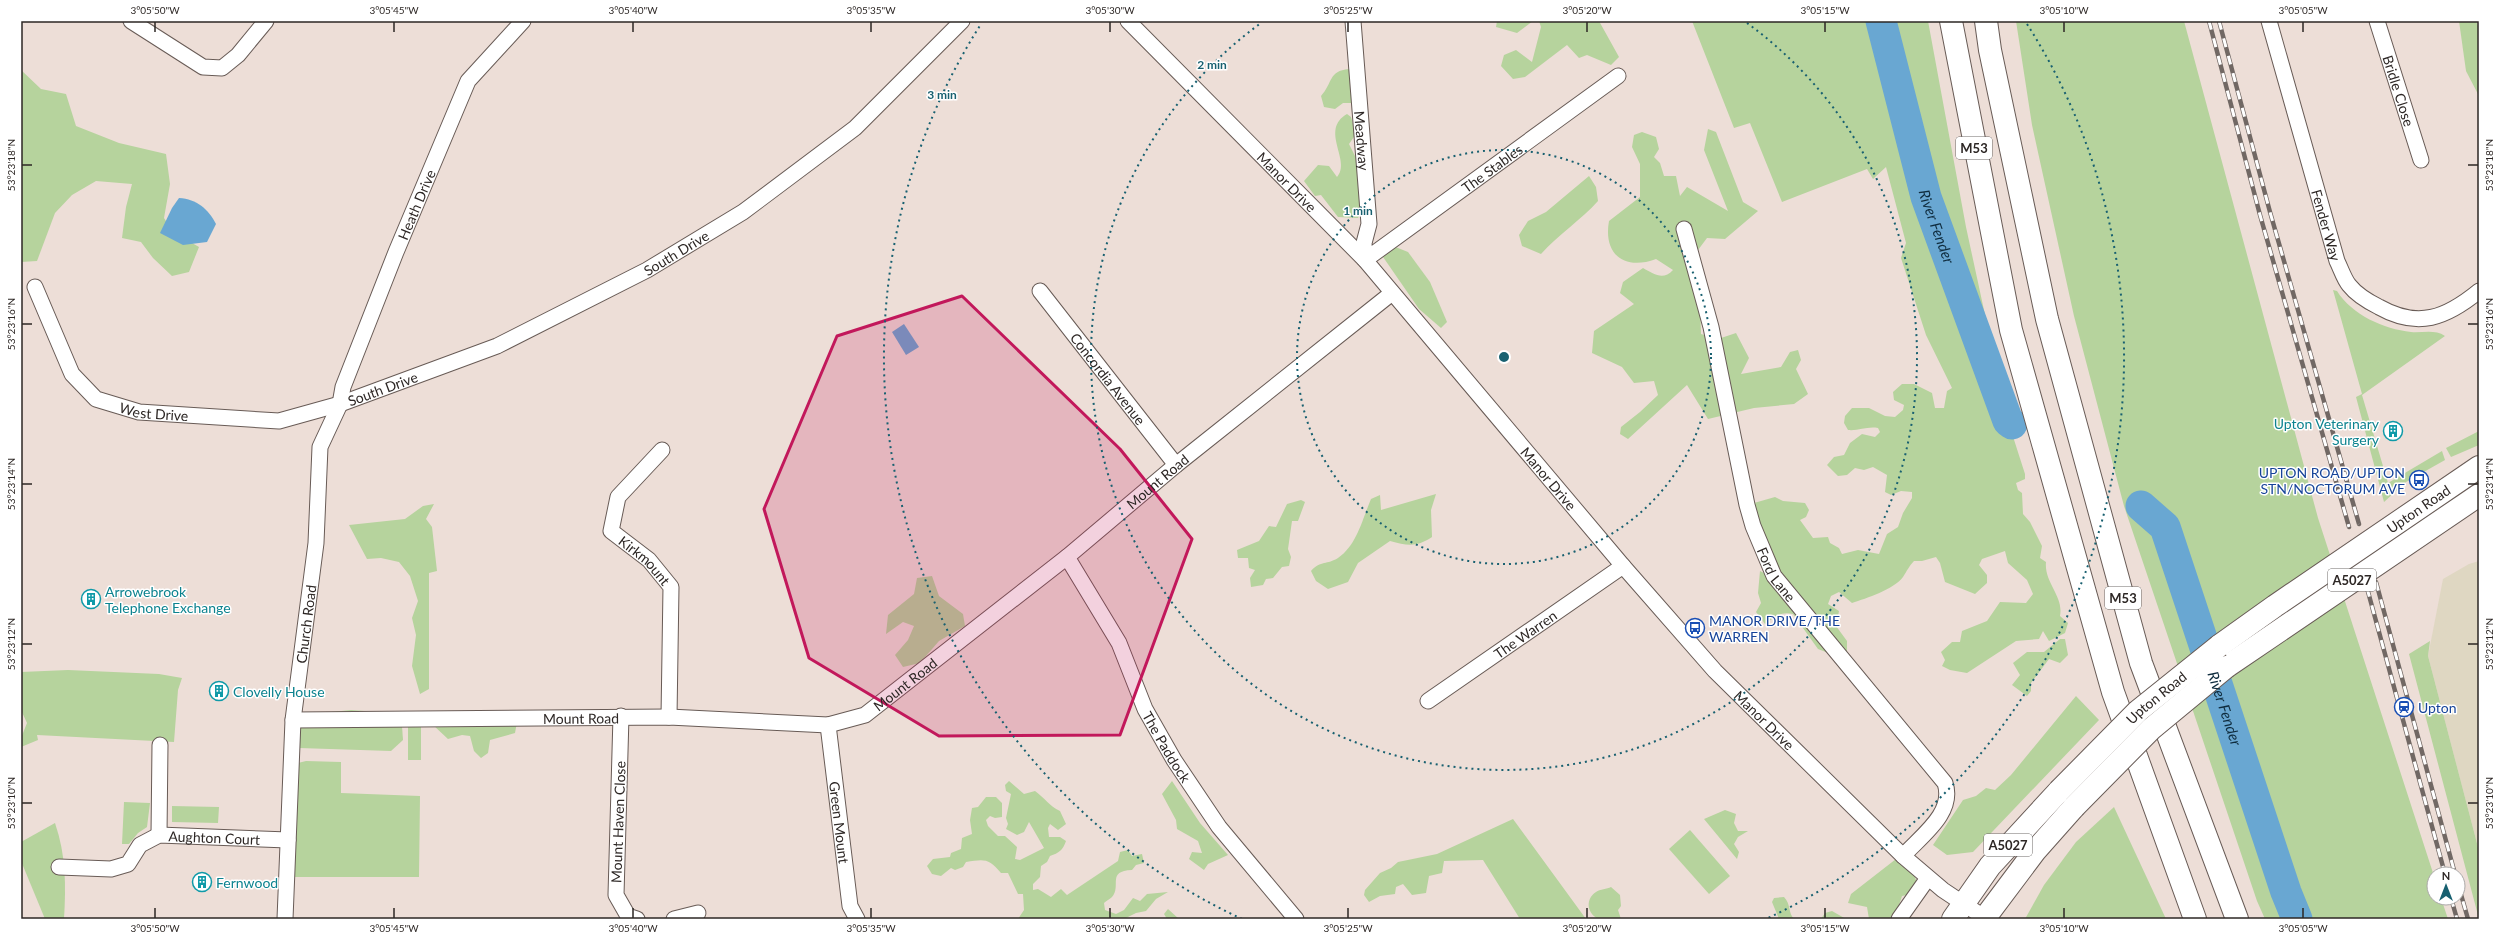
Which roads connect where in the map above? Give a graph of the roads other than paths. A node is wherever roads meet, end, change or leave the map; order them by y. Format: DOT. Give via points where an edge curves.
graph roads {
  1 [pos="130,21"];
  2 [pos="266,21"];
  3 [pos="523,21"];
  4 [pos="962,21"];
  5 [pos="1128,21"];
  6 [pos="1353,21"];
  7 [pos="1950,21"];
  8 [pos="1986,21"];
  9 [pos="2269,21"];
  10 [pos="2377,21"];
  11 [pos="1618,76"];
  12 [pos="2421,160"];
  13 [pos="1684,229"];
  14 [pos="1365,260"];
  15 [pos="35,287"];
  16 [pos="2479,291"];
  17 [pos="1040,292"];
  18 [pos="1392,293"];
  19 [pos="340,404"];
  20 [pos="662,450"];
  21 [pos="1176,465"];
  22 [pos="2479,467"];
  23 [pos="2479,495"];
  24 [pos="1067,557"];
  25 [pos="1623,566"];
  26 [pos="1428,701"];
  27 [pos="621,716"];
  28 [pos="669,717"];
  29 [pos="293,720"];
  30 [pos="828,724"];
  31 [pos="160,745"];
  32 [pos="158,835"];
  33 [pos="288,840"];
  34 [pos="1903,856"];
  35 [pos="59,867"];
  36 [pos="1928,878"];
  37 [pos="1958,911"];
  38 [pos="698,913"];
  39 [pos="1985,918"];
  40 [pos="285,919"];
  41 [pos="637,919"];
  42 [pos="674,919"];
  43 [pos="858,919"];
  44 [pos="1296,919"];
  45 [pos="1899,919"];
  46 [pos="2195,919"];
  47 [pos="2237,919"];
  1 -- 2 [label="street" via="203,67 222,68 238,55"];
  3 -- 19 [label="street, Heath Drive" via="468,82 360,344 343,387"];
  4 -- 19 [label="street, South Drive" via="855,128 743,212 647,270 497,346"];
  5 -- 14 [label="street, Manor Drive"];
  6 -- 14 [label="street, Meadway" via="1369,224 1364,243"];
  7 -- 46 [label="main road, M53" via="2011,330 2113,692"];
  8 -- 47 [label="main road, M53" via="2047,319 2141,663"];
  9 -- 16 [label="street, Fender Way" via="2337,261 2349,286 2370,303 2390,314 2413,320 2434,318 2458,308"];
  10 -- 12 [label="street, Bridle Close"];
  11 -- 14 [label="street, The Stables"];
  13 -- 34 [label="street, Ford Lane" via="1711,327 1747,505 1774,576 1945,783 1948,796 1944,810"];
  14 -- 18 [label="street, Manor Drive"];
  15 -- 19 [label="street, West Drive" via="72,374 96,399 139,412 279,421"];
  17 -- 21 [label="street, Concordia Avenue"];
  18 -- 21 [label="street, Mount Road"];
  18 -- 25 [label="street, Manor Drive"];
  19 -- 29 [label="street, Church Road" via="320,447 316,543"];
  20 -- 28 [label="street, Kirkmount" via="618,497 611,531 649,560 671,587"];
  21 -- 24 [label="street, Mount Road"];
  22 -- 37 [label="main road, Upton Road / A5027, bridge" via="2219,646 2138,711 1990,866"];
  23 -- 39 [label="main road, Upton Road / A5027, bridge" via="2226,667 2151,729 2034,851"];
  24 -- 30 [label="street, Mount Road" via="865,715"];
  24 -- 44 [label="street, The Paddock" via="1119,643 1145,709 1174,760 1219,827"];
  25 -- 26 [label="street, The Warren"];
  25 -- 34 [label="street, Manor Drive" via="1715,671"];
  27 -- 28 [label="street, Mount Road"];
  27 -- 29 [label="street, Mount Road"];
  27 -- 41 [label="street, Mount Haven Close" via="616,895 628,916"];
  28 -- 30 [label="street, Mount Road"];
  29 -- 33 [label="street, Church Road"];
  30 -- 43 [label="street, Green Mount" via="850,906"];
  31 -- 32 [label="street"];
  32 -- 33 [label="street, Aughton Court"];
  32 -- 35 [label="street, Aughton Court" via="140,846 128,864 112,869"];
  33 -- 40 [label="street, Church Road"];
  34 -- 36 [label="street, Manor Drive"];
  36 -- 37 [label="street, Manor Drive"];
  36 -- 45 [label="street"];
  37 -- 39 [label="street, Manor Drive"];
  38 -- 42 [label="street"];
}
